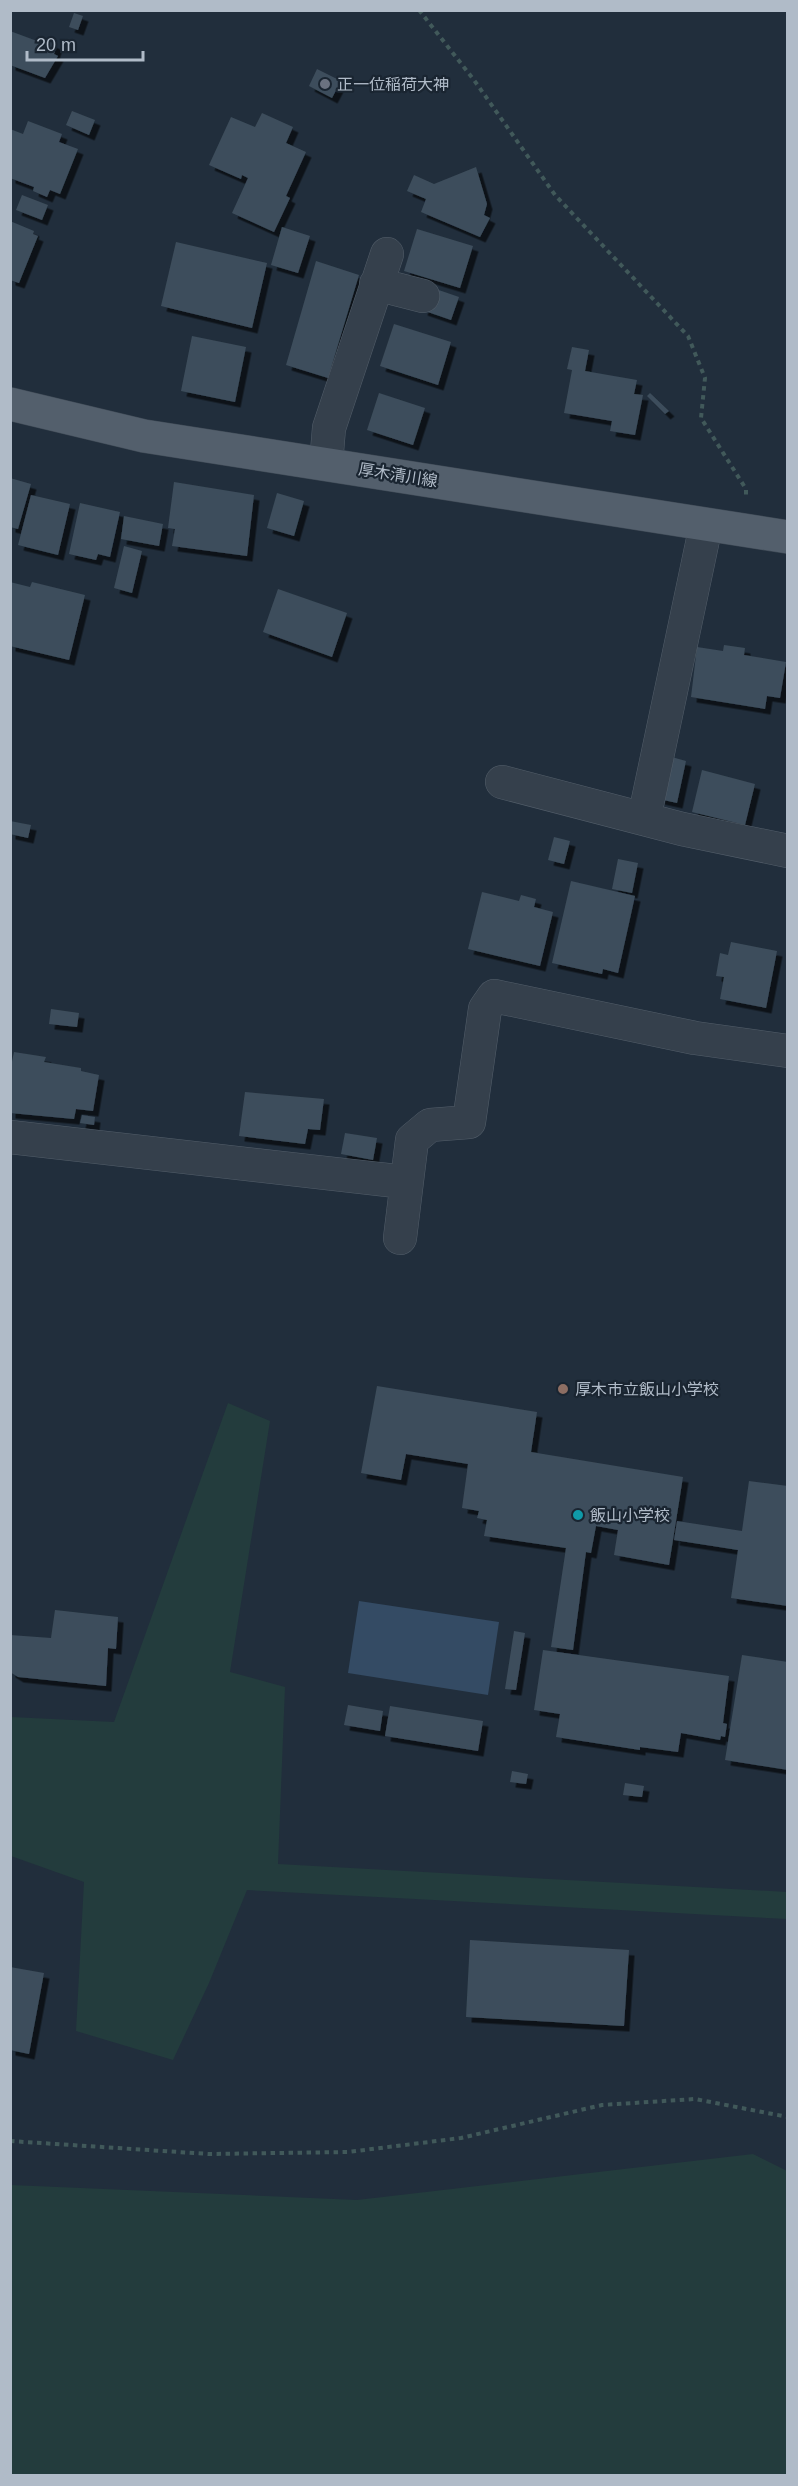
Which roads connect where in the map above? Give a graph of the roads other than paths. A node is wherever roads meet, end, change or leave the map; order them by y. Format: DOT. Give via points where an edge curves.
graph roads {
  1 [pos="387,254"];
  2 [pos="376,284"];
  3 [pos="423,296"];
  4 [pos="10,404"];
  5 [pos="326,464"];
  6 [pos="706,525"];
  7 [pos="788,537"];
  8 [pos="502,782"];
  9 [pos="644,819"];
  10 [pos="788,851"];
  11 [pos="788,1051"];
  12 [pos="10,1137"];
  13 [pos="405,1182"];
  14 [pos="400,1238"];
  1 -- 2 [label="street"];
  2 -- 3 [label="street"];
  2 -- 5 [label="street" via="328,428"];
  4 -- 5 [label="main road, 厚木清川線" via="144,436"];
  5 -- 6 [label="main road, 厚木清川線"];
  6 -- 7 [label="main road, 厚木清川線"];
  6 -- 9 [label="street"];
  8 -- 9 [label="street"];
  9 -- 10 [label="street"];
  11 -- 13 [label="street" via="694,1038 494,996 485,1010 469,1122 430,1125 412,1140"];
  12 -- 13 [label="street"];
  13 -- 14 [label="street"];
}
